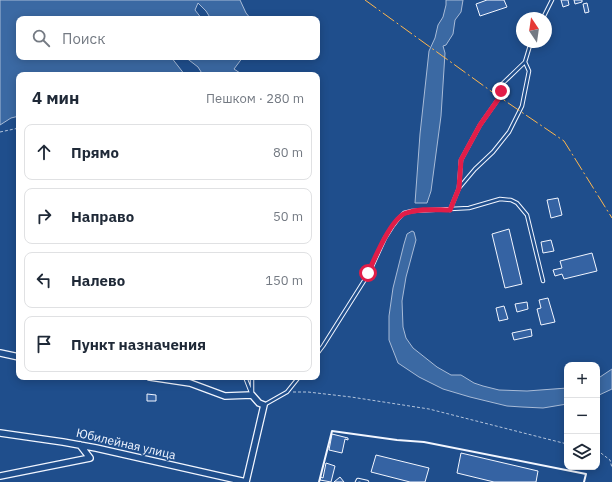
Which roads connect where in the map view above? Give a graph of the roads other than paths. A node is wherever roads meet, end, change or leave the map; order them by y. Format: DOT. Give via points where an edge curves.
graph roads {
  1 [pos="552,0"];
  2 [pos="546,12"];
  3 [pos="528,48"];
  4 [pos="525,62"];
  5 [pos="459,188"];
  6 [pos="450,210"];
  7 [pos="543,281"];
  8 [pos="320,350"];
  9 [pos="0,353"];
  10 [pos="16,356"];
  11 [pos="167,380"];
  12 [pos="246,380"];
  13 [pos="252,380"];
  14 [pos="297,380"];
  15 [pos="252,395"];
  16 [pos="264,405"];
  17 [pos="0,433"];
  18 [pos="80,444"];
  19 [pos="0,476"];
  20 [pos="246,482"];
  21 [pos="358,482"];
  22 [pos="367,482"];
  1 -- 2 [label="lane"];
  3 -- 4 [label="lane"];
  4 -- 5 [label="lane" via="501,85 499,98 480,125 461,160"];
  4 -- 5 [label="lane" via="529,71 522,106 509,132"];
  5 -- 6 [label="lane"];
  6 -- 7 [label="lane" via="500,200 517,203 527,215"];
  6 -- 8 [label="lane" via="412,211 404,213 398,219"];
  9 -- 10 [label="street"];
  11 -- 15 [label="street" via="190,384 225,396"];
  12 -- 15 [label="lane"];
  13 -- 15 [label="lane"];
  14 -- 16 [label="lane" via="287,392"];
  15 -- 16 [label="street"];
  16 -- 20 [label="street"];
  17 -- 18 [label="street, Юбилейная улица"];
  18 -- 19 [label="street" via="90,458"];
  18 -- 20 [label="street, Юбилейная улица"];
  21 -- 22 [label="lane"];
}
